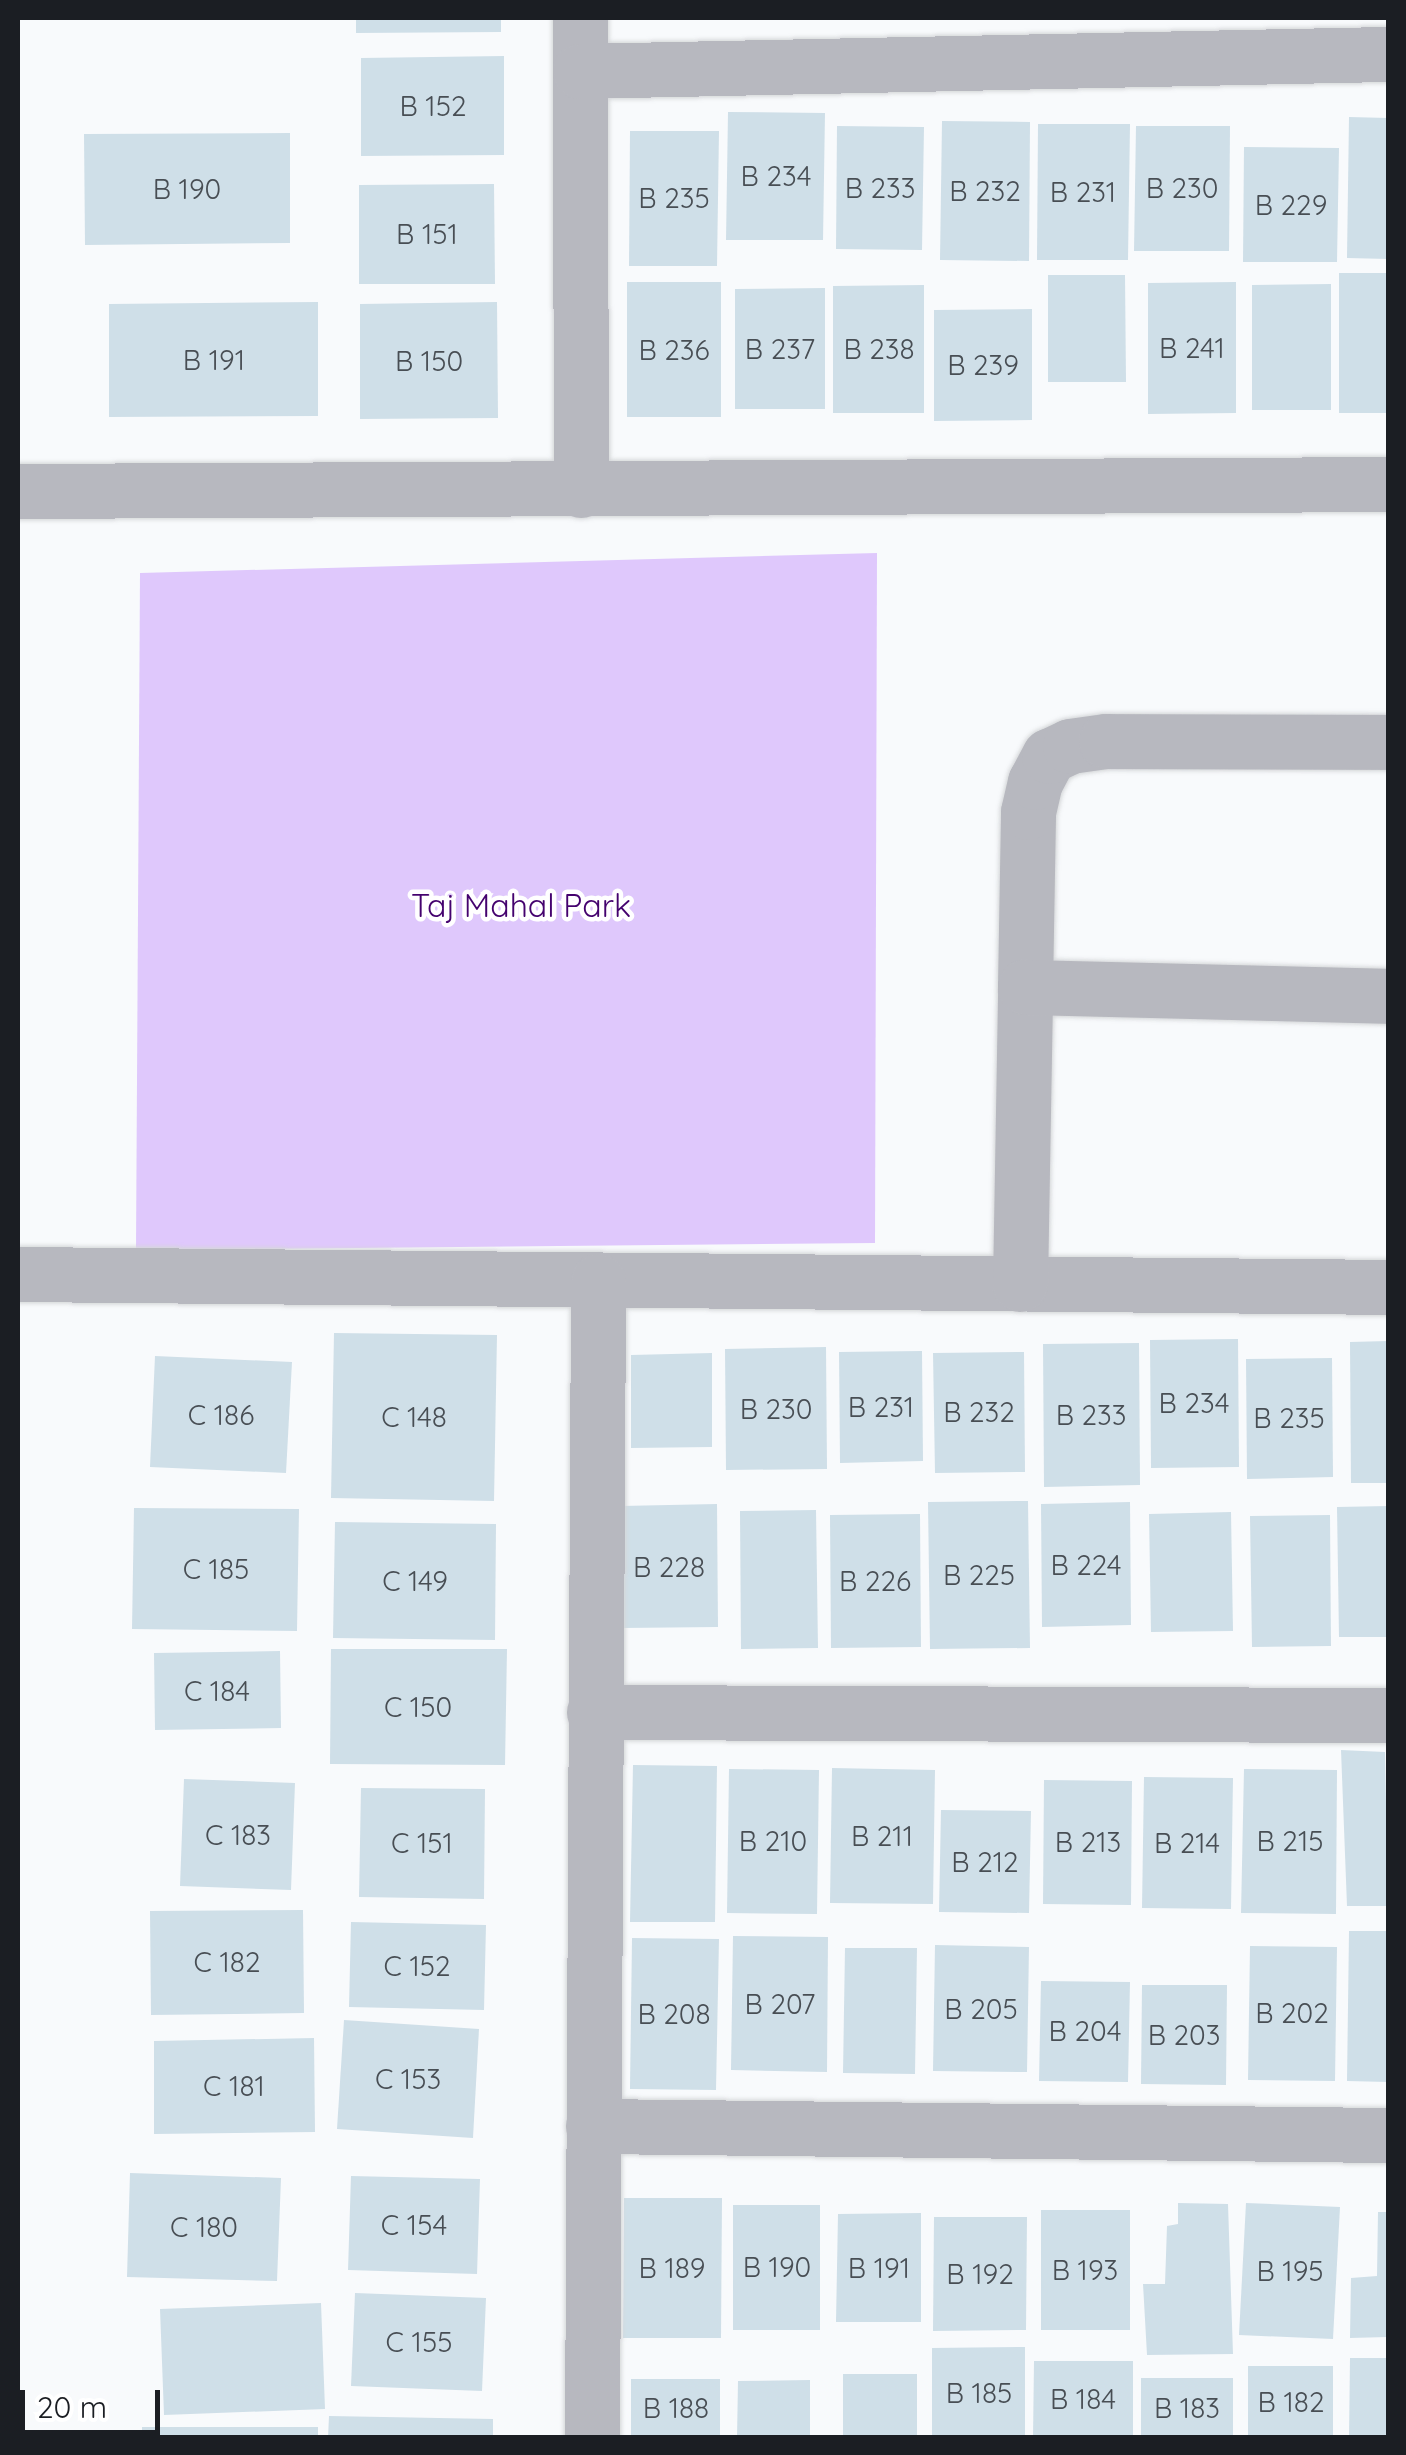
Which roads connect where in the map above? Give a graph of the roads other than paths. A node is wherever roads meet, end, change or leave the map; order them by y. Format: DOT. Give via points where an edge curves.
graph roads {
  1 [pos="580,18"];
  2 [pos="1388,54"];
  3 [pos="580,71"];
  4 [pos="1388,484"];
  5 [pos="581,490"];
  6 [pos="18,491"];
  7 [pos="1388,742"];
  8 [pos="1025,988"];
  9 [pos="1388,996"];
  10 [pos="18,1274"];
  11 [pos="598,1281"];
  12 [pos="1020,1284"];
  13 [pos="1388,1287"];
  14 [pos="594,1712"];
  15 [pos="1388,1716"];
  16 [pos="593,2126"];
  17 [pos="1388,2134"];
  18 [pos="592,2438"];
  1 -- 3 [label="street"];
  2 -- 3 [label="street"];
  3 -- 5 [label="street"];
  4 -- 5 [label="street"];
  5 -- 6 [label="street"];
  7 -- 8 [label="street" via="1106,740 1049,756 1028,812"];
  8 -- 9 [label="street"];
  8 -- 12 [label="street"];
  10 -- 11 [label="street"];
  11 -- 12 [label="street"];
  11 -- 14 [label="street"];
  12 -- 13 [label="street"];
  14 -- 15 [label="street"];
  14 -- 16 [label="street"];
  16 -- 17 [label="street"];
  16 -- 18 [label="street"];
}
